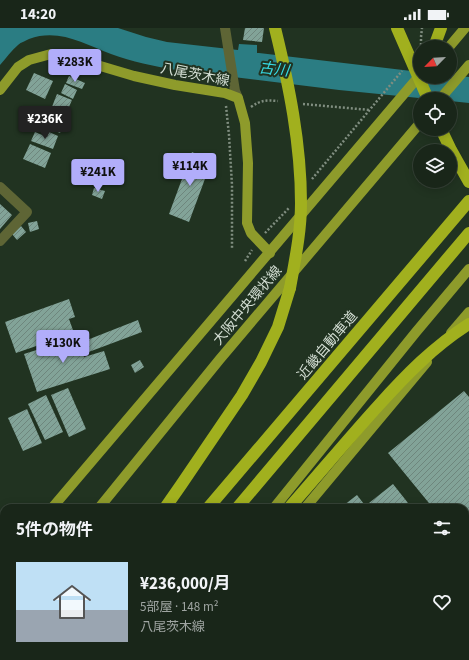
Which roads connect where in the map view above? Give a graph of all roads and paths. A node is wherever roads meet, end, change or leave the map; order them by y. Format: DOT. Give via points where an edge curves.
graph roads {
  1 [pos="275,28"];
  2 [pos="397,28"];
  3 [pos="422,28"];
  4 [pos="441,28"];
  5 [pos="465,28"];
  6 [pos="226,30"];
  7 [pos="421,40"];
  8 [pos="437,40"];
  9 [pos="455,40"];
  10 [pos="469,65"];
  11 [pos="406,67"];
  12 [pos="413,83"];
  13 [pos="0,90"];
  14 [pos="425,92"];
  15 [pos="446,92"];
  16 [pos="225,93"];
  17 [pos="237,95"];
  18 [pos="376,102"];
  19 [pos="413,131"];
  20 [pos="444,136"];
  21 [pos="469,182"];
  22 [pos="0,187"];
  23 [pos="469,201"];
  24 [pos="469,233"];
  25 [pos="0,241"];
  26 [pos="232,249"];
  27 [pos="270,253"];
  28 [pos="469,269"];
  29 [pos="469,312"];
  30 [pos="469,324"];
  31 [pos="74,482"];
  32 [pos="55,504"];
  33 [pos="60,504"];
  34 [pos="102,504"];
  35 [pos="168,504"];
  36 [pos="211,504"];
  37 [pos="239,504"];
  38 [pos="277,504"];
  39 [pos="292,504"];
  40 [pos="308,504"];
  1 -- 35 [label="highway, bridge" via="292,107 299,159 301,204 298,246 290,288 278,327 258,368 230,414"];
  2 -- 14 [label="highway, bridge"];
  3 -- 7 [label="path"];
  4 -- 8 [label="highway"];
  5 -- 9 [label="main road"];
  6 -- 17 [label="street"];
  10 -- 15 [label="main road"];
  11 -- 18 [label="path"];
  12 -- 27 [label="main road"];
  13 -- 16 [label="main road, 八尾茨木線" via="18,67 29,60 51,54 134,76"];
  16 -- 17 [label="main road, 八尾茨木線"];
  16 -- 26 [label="path" via="232,185"];
  17 -- 27 [label="main road, 八尾茨木線" via="245,123 248,163 247,223 251,233"];
  19 -- 34 [label="main road, 大阪中央環状線, bridge" via="220,359"];
  20 -- 21 [label="highway"];
  22 -- 25 [label="street" via="27,212"];
  23 -- 36 [label="highway, 近畿自動車道"];
  24 -- 37 [label="highway"];
  27 -- 31 [label="main road"];
  28 -- 38 [label="main road"];
  29 -- 40 [label="main road"];
  30 -- 39 [label="highway, bridge" via="410,372"];
  31 -- 32 [label="main road"];
  31 -- 33 [label="main road"];
}
